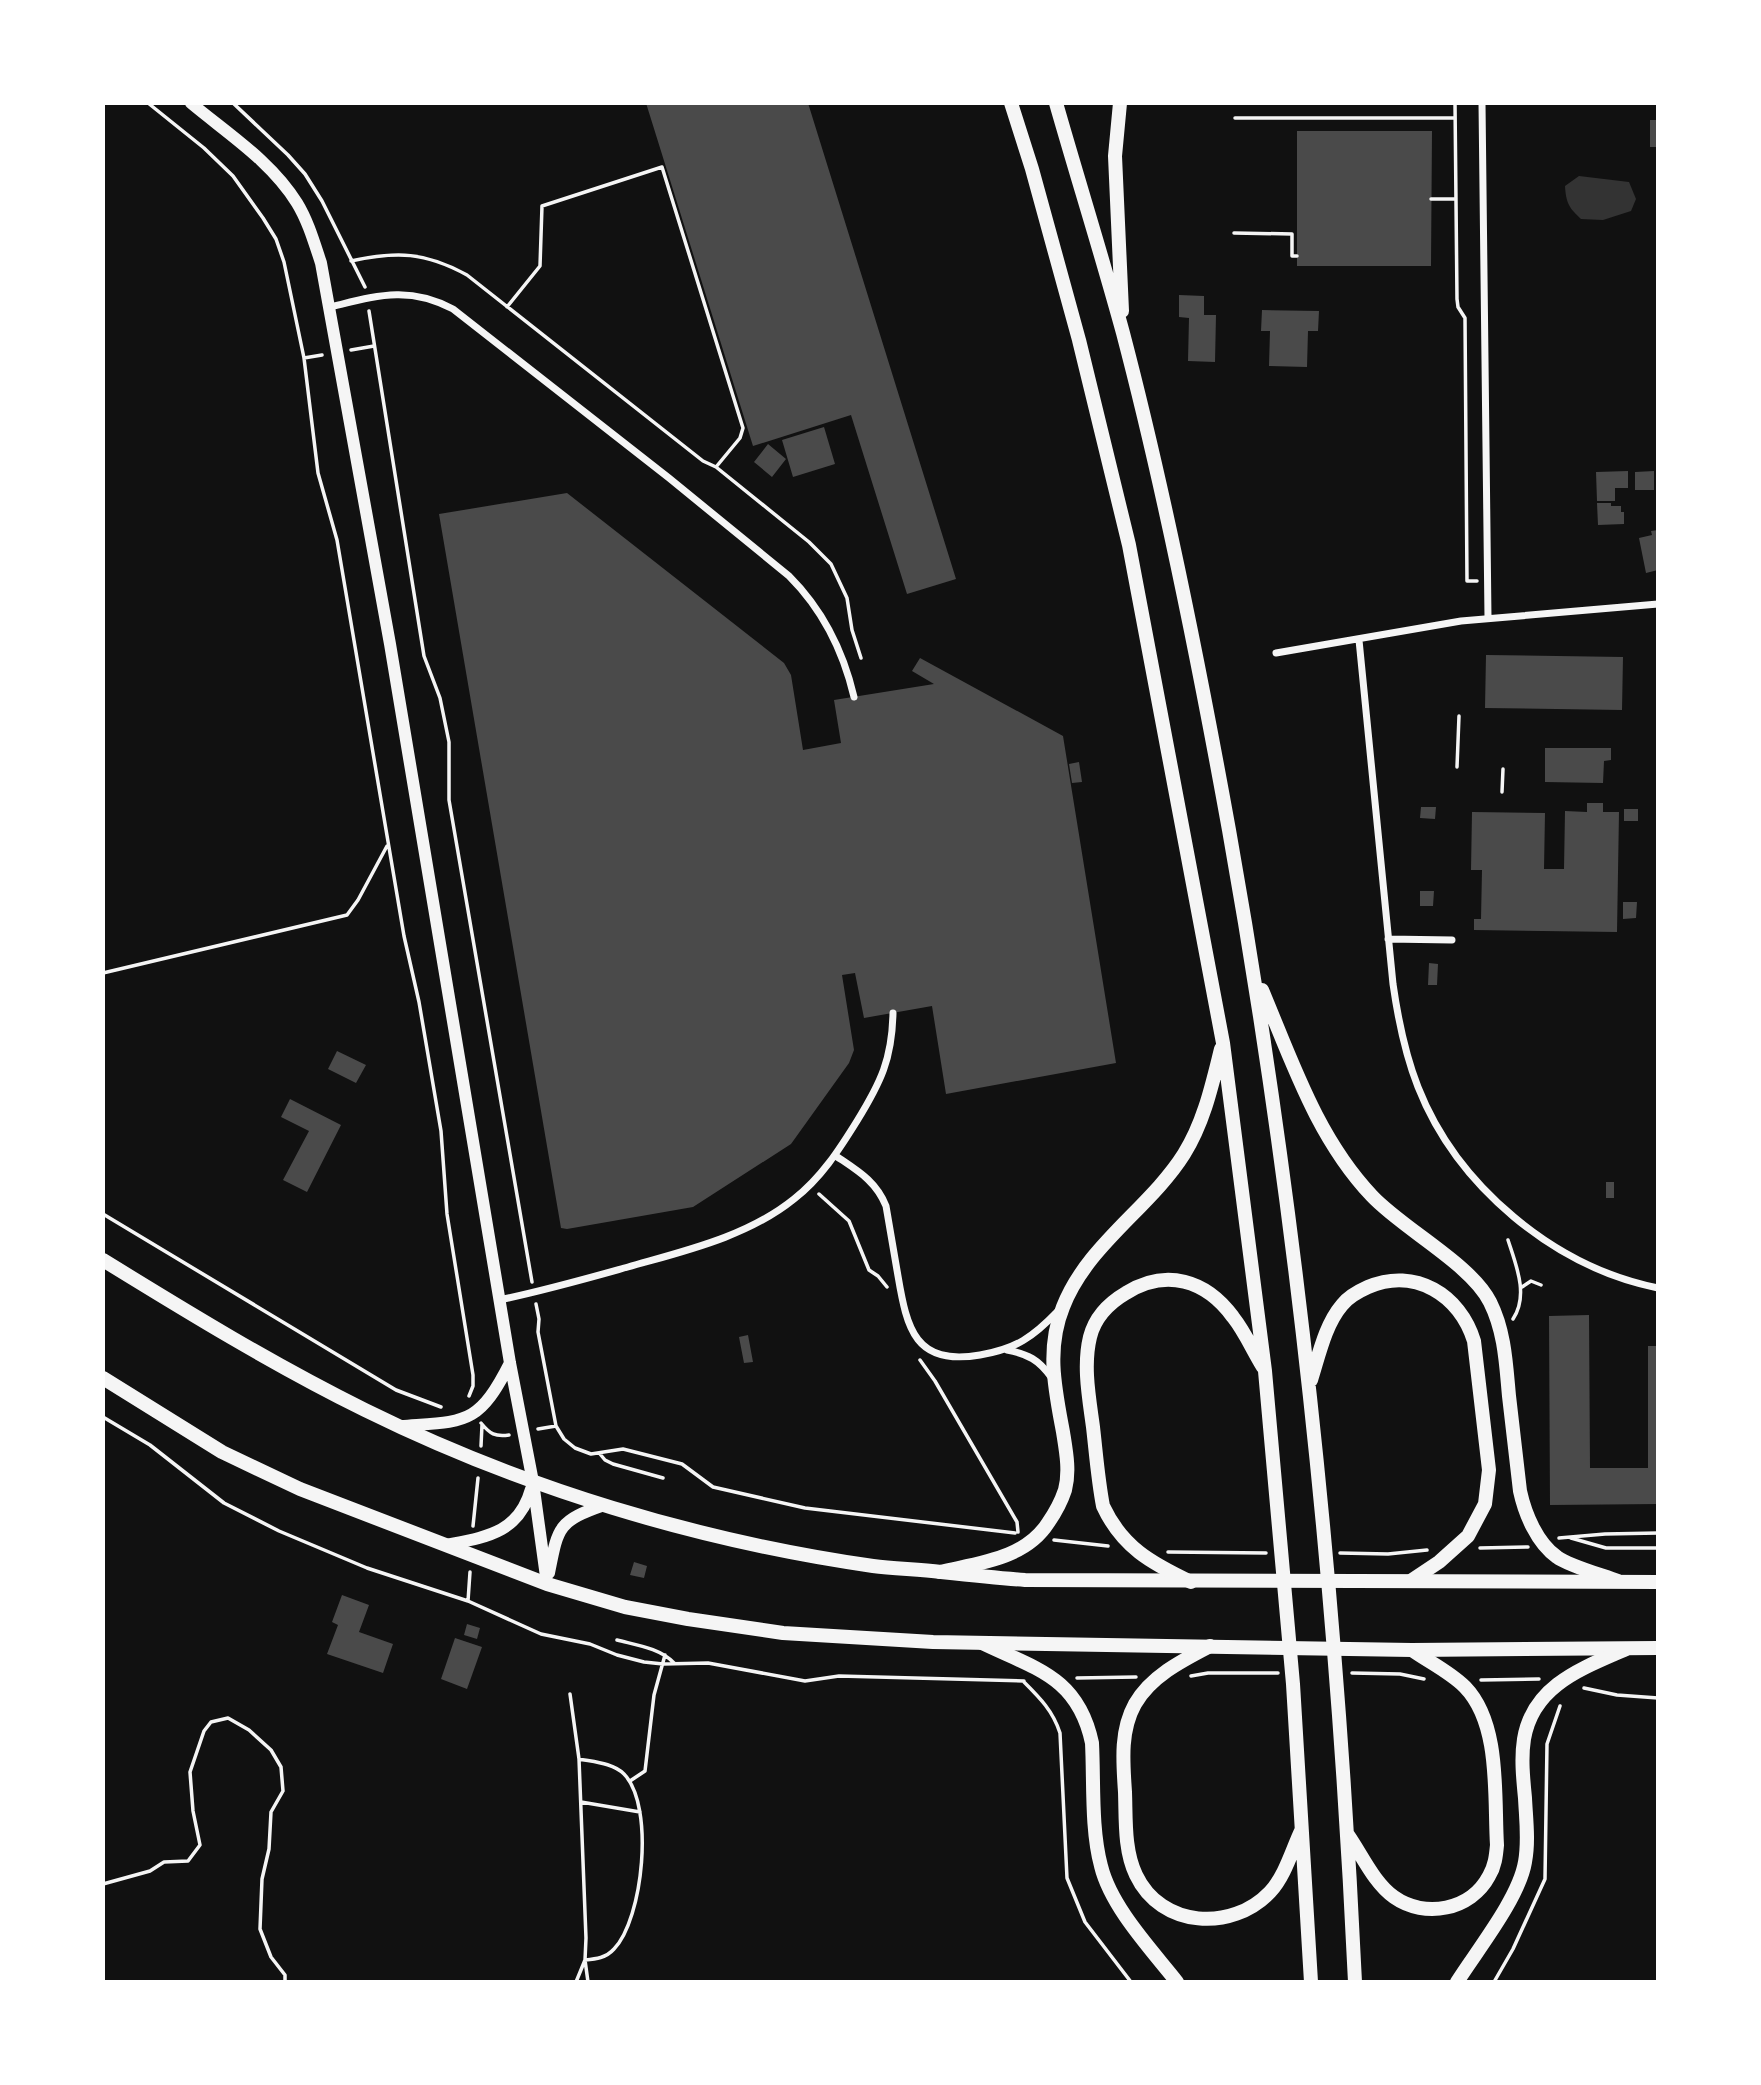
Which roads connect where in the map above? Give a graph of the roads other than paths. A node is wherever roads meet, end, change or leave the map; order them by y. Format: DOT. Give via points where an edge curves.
graph roads {
  1 [pos="191,103"];
  2 [pos="1011,103"];
  3 [pos="1056,103"];
  4 [pos="1120,103"];
  5 [pos="1482,103"];
  6 [pos="330,307"];
  7 [pos="1123,333"];
  8 [pos="1658,604"];
  9 [pos="1488,618"];
  10 [pos="1359,640"];
  11 [pos="1276,653"];
  12 [pos="854,697"];
  13 [pos="1388,939"];
  14 [pos="1452,940"];
  15 [pos="1254,972"];
  16 [pos="893,1013"];
  17 [pos="1223,1043"];
  18 [pos="836,1156"];
  19 [pos="103,1260"];
  20 [pos="1658,1288"];
  21 [pos="499,1300"];
  22 [pos="1063,1305"];
  23 [pos="1006,1350"];
  24 [pos="510,1363"];
  25 [pos="1265,1371"];
  26 [pos="103,1378"];
  27 [pos="1054,1381"];
  28 [pos="1309,1385"];
  29 [pos="401,1426"];
  30 [pos="533,1482"];
  31 [pos="604,1505"];
  32 [pos="444,1546"];
  33 [pos="940,1572"];
  34 [pos="1412,1580"];
  35 [pos="1618,1581"];
  36 [pos="1191,1582"];
  37 [pos="1658,1582"];
  38 [pos="547,1584"];
  39 [pos="982,1643"];
  40 [pos="1216,1646"];
  41 [pos="1658,1648"];
  42 [pos="1406,1649"];
  43 [pos="1626,1649"];
  44 [pos="1303,1826"];
  45 [pos="1348,1835"];
  46 [pos="1177,1982"];
  47 [pos="1311,1982"];
  48 [pos="1355,1982"];
  49 [pos="1457,1982"];
  1 -- 6 [label="main road" via="255,155 297,203 321,263"];
  2 -- 17 [label="main road" via="1075,327 1129,545"];
  3 -- 7 [label="main road"];
  4 -- 7 [label="main road" via="1115,156"];
  5 -- 9 [label="street"];
  6 -- 12 [label="street" via="409,293 453,309 789,576 829,627"];
  6 -- 21 [label="main road"];
  7 -- 15 [label="main road" via="1198,662"];
  8 -- 9 [label="street"];
  9 -- 10 [label="street"];
  10 -- 11 [label="street"];
  10 -- 13 [label="street"];
  13 -- 14 [label="street"];
  13 -- 20 [label="street" via="1408,1059 1448,1144 1488,1193 1543,1239 1599,1269"];
  15 -- 28 [label="main road"];
  15 -- 35 [label="main road" via="1311,1106 1344,1163 1373,1197 1480,1287 1489,1300 1502,1335 1524,1509 1543,1542 1557,1558"];
  16 -- 18 [label="street" via="886,1068"];
  17 -- 22 [label="main road" via="1204,1114 1184,1154 1097,1255"];
  17 -- 25 [label="main road"];
  18 -- 21 [label="street" via="801,1194 757,1223 687,1250"];
  18 -- 23 [label="street" via="873,1182 886,1206 904,1311 916,1337 927,1349 952,1357"];
  19 -- 29 [label="main road" via="217,1331"];
  21 -- 24 [label="main road"];
  22 -- 23 [label="street" via="1034,1333"];
  22 -- 27 [label="main road" via="1052,1348"];
  23 -- 27 [label="street" via="1035,1358"];
  24 -- 29 [label="main road" via="478,1420"];
  24 -- 30 [label="main road"];
  25 -- 36 [label="main road" via="1233,1316 1206,1290 1180,1280 1157,1280 1132,1289 1114,1300 1091,1333 1087,1380 1103,1506 1133,1549"];
  25 -- 44 [label="main road"];
  26 -- 32 [label="main road" via="222,1452 300,1489"];
  27 -- 33 [label="main road" via="1068,1469 1057,1508 1037,1537 1016,1551"];
  28 -- 34 [label="main road" via="1330,1322 1343,1303 1380,1282 1418,1282 1435,1290 1469,1325 1488,1487 1482,1511 1468,1536"];
  28 -- 45 [label="main road"];
  29 -- 30 [label="main road"];
  30 -- 31 [label="main road"];
  30 -- 32 [label="main road" via="527,1506 512,1524"];
  30 -- 38 [label="main road"];
  31 -- 33 [label="main road" via="826,1558"];
  31 -- 38 [label="main road" via="576,1514 564,1525"];
  32 -- 38 [label="main road"];
  33 -- 36 [label="main road" via="988,1578"];
  34 -- 35 [label="main road"];
  34 -- 36 [label="main road"];
  35 -- 37 [label="main road"];
  38 -- 39 [label="main road" via="625,1607 783,1633"];
  39 -- 40 [label="main road"];
  39 -- 46 [label="main road" via="1057,1679 1070,1692 1093,1743 1101,1867 1132,1923"];
  40 -- 42 [label="main road"];
  40 -- 44 [label="main road" via="1172,1667 1147,1688 1127,1721 1125,1791 1130,1860 1136,1877 1160,1905 1177,1914 1212,1920 1230,1917 1270,1891"];
  41 -- 43 [label="main road"];
  42 -- 43 [label="main road"];
  42 -- 45 [label="main road" via="1464,1686 1487,1723 1495,1862 1490,1876 1472,1896 1440,1910 1425,1909 1393,1897"];
  43 -- 49 [label="main road" via="1560,1681 1546,1692 1529,1721 1522,1760 1527,1839 1523,1871 1513,1895"];
  44 -- 47 [label="main road"];
  45 -- 48 [label="main road"];
}
